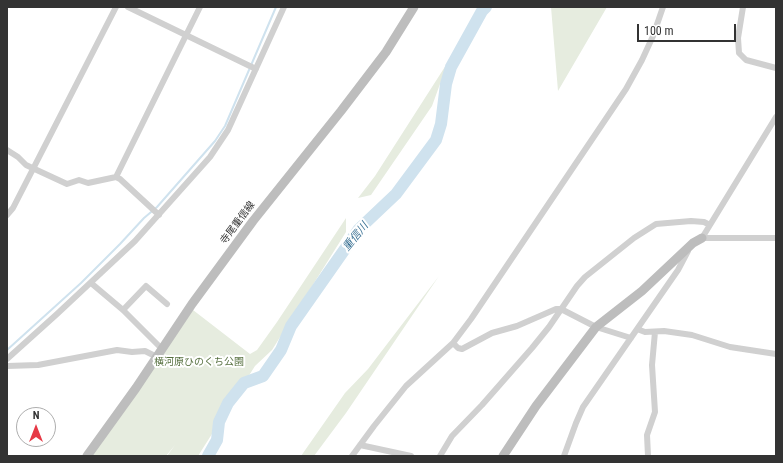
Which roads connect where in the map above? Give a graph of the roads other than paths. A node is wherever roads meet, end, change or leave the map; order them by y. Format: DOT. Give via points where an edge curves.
graph roads {
  1 [pos="116,7"];
  2 [pos="128,7"];
  3 [pos="200,7"];
  4 [pos="284,7"];
  5 [pos="414,7"];
  6 [pos="663,7"];
  7 [pos="743,7"];
  8 [pos="186,36"];
  9 [pos="776,68"];
  10 [pos="256,69"];
  11 [pos="776,118"];
  12 [pos="7,150"];
  13 [pos="33,168"];
  14 [pos="116,177"];
  15 [pos="7,215"];
  16 [pos="159,215"];
  17 [pos="710,225"];
  18 [pos="702,238"];
  19 [pos="776,238"];
  20 [pos="693,243"];
  21 [pos="90,283"];
  22 [pos="167,304"];
  23 [pos="561,309"];
  24 [pos="123,310"];
  25 [pos="596,327"];
  26 [pos="637,329"];
  27 [pos="655,332"];
  28 [pos="631,338"];
  29 [pos="453,343"];
  30 [pos="159,353"];
  31 [pos="776,354"];
  32 [pos="7,359"];
  33 [pos="7,366"];
  34 [pos="360,445"];
  35 [pos="87,456"];
  36 [pos="352,456"];
  37 [pos="411,456"];
  38 [pos="440,456"];
  39 [pos="503,456"];
  40 [pos="564,456"];
  41 [pos="648,456"];
  1 -- 13 [label="street"];
  2 -- 8 [label="street"];
  3 -- 8 [label="street"];
  4 -- 10 [label="street"];
  5 -- 30 [label="main road, 寺尾重信線" via="386,52 253,221"];
  6 -- 29 [label="street" via="653,36 626,89"];
  7 -- 9 [label="street" via="738,38 739,53 746,60"];
  8 -- 10 [label="street"];
  8 -- 14 [label="street"];
  10 -- 16 [label="street" via="220,144"];
  11 -- 17 [label="street"];
  12 -- 13 [label="street"];
  13 -- 14 [label="street" via="67,184 79,180 88,183"];
  13 -- 15 [label="street"];
  14 -- 16 [label="street"];
  16 -- 21 [label="street"];
  17 -- 18 [label="street"];
  17 -- 23 [label="street" via="691,221 656,224 585,277"];
  18 -- 19 [label="street"];
  18 -- 20 [label="main road"];
  20 -- 25 [label="main road" via="642,291"];
  20 -- 26 [label="street" via="678,270"];
  21 -- 24 [label="street"];
  21 -- 32 [label="street"];
  22 -- 24 [label="street" via="146,286"];
  23 -- 25 [label="street"];
  23 -- 29 [label="street" via="551,310 517,326 492,332 462,349"];
  23 -- 38 [label="street" via="527,353 452,436"];
  24 -- 30 [label="street"];
  25 -- 28 [label="street"];
  25 -- 39 [label="main road" via="536,406"];
  26 -- 27 [label="street"];
  26 -- 28 [label="street"];
  27 -- 31 [label="street" via="692,335 730,348"];
  27 -- 41 [label="street" via="652,365 655,412 648,435"];
  28 -- 40 [label="street" via="583,407"];
  29 -- 34 [label="street" via="406,386"];
  30 -- 33 [label="street" via="117,350 38,364"];
  30 -- 35 [label="main road, 寺尾重信線"];
  34 -- 36 [label="street"];
  34 -- 37 [label="street"];
}
